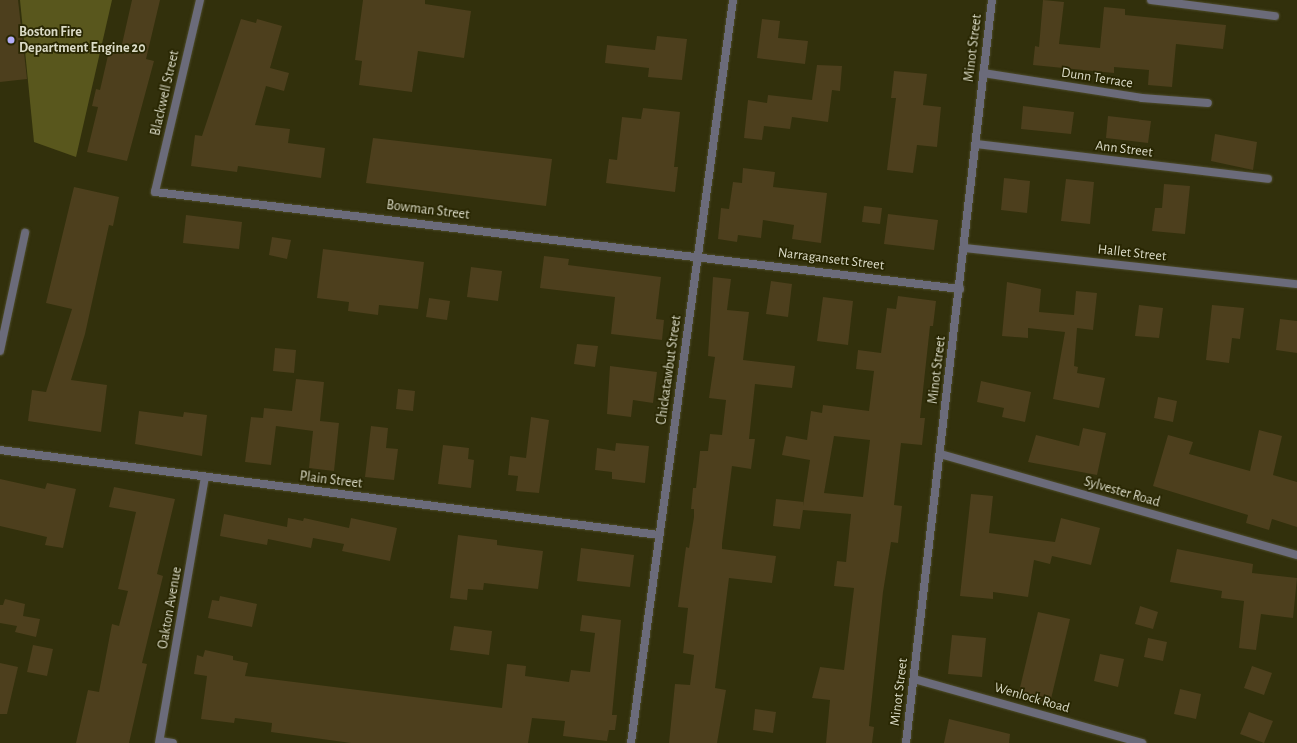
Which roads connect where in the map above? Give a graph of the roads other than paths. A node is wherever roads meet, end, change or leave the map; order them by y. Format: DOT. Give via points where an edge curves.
graph roads {
  1 [pos="200,0"];
  2 [pos="732,0"];
  3 [pos="992,0"];
  4 [pos="1151,0"];
  5 [pos="1275,16"];
  6 [pos="983,73"];
  7 [pos="1208,103"];
  8 [pos="976,144"];
  9 [pos="1268,179"];
  10 [pos="155,192"];
  11 [pos="25,233"];
  12 [pos="964,248"];
  13 [pos="698,255"];
  14 [pos="1296,284"];
  15 [pos="960,289"];
  16 [pos="0,351"];
  17 [pos="0,450"];
  18 [pos="940,454"];
  19 [pos="206,478"];
  20 [pos="659,535"];
  21 [pos="1297,555"];
  22 [pos="914,679"];
  23 [pos="160,742"];
  24 [pos="173,743"];
  25 [pos="631,743"];
  26 [pos="906,743"];
  27 [pos="1142,743"];
  1 -- 10 [label="street, Blackwell Street"];
  2 -- 13 [label="street, Chickatawbut Street"];
  3 -- 6 [label="street, Minot Street"];
  4 -- 5 [label="street"];
  6 -- 7 [label="street, Dunn Terrace" via="1142,98"];
  6 -- 8 [label="street, Minot Street"];
  8 -- 9 [label="street, Ann Street"];
  8 -- 12 [label="street, Minot Street"];
  10 -- 13 [label="street, Bowman Street"];
  11 -- 16 [label="street"];
  12 -- 14 [label="street, Hallet Street"];
  12 -- 15 [label="street, Minot Street"];
  13 -- 15 [label="street, Narragansett Street"];
  13 -- 20 [label="street, Chickatawbut Street"];
  15 -- 18 [label="street, Minot Street"];
  17 -- 19 [label="street, Plain Street"];
  18 -- 21 [label="street, Sylvester Road"];
  18 -- 22 [label="street, Minot Street"];
  19 -- 20 [label="street, Plain Street"];
  19 -- 23 [label="street, Oakton Avenue"];
  20 -- 25 [label="street, Chickatawbut Street"];
  22 -- 26 [label="street, Minot Street"];
  22 -- 27 [label="street, Wenlock Road"];
  23 -- 24 [label="street"];
}
